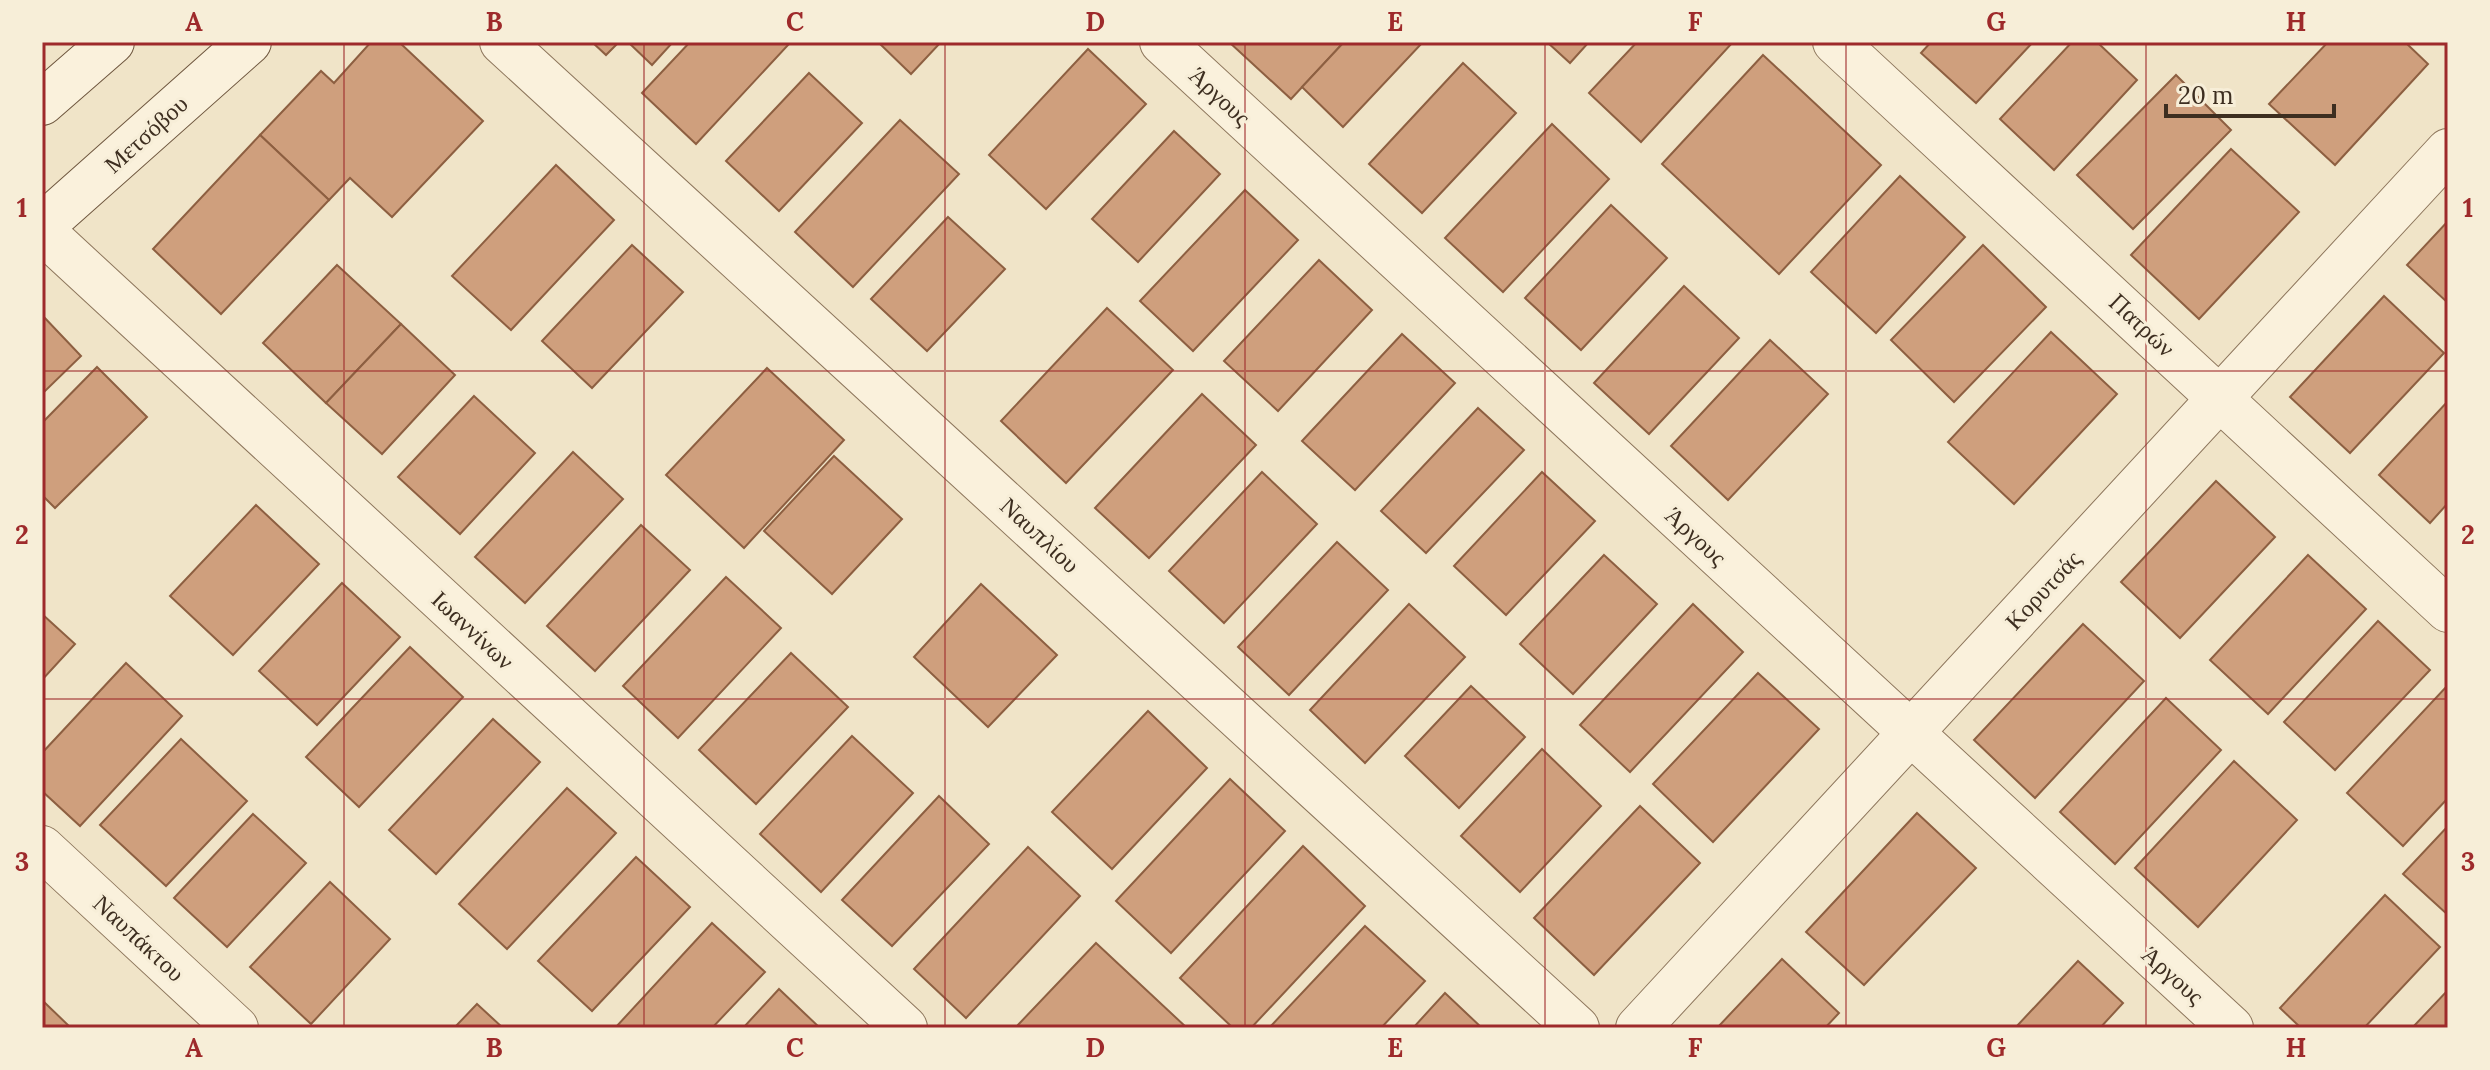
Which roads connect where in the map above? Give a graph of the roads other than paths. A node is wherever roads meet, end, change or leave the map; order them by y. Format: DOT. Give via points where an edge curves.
graph roads {
  1 [pos="112,42"];
  2 [pos="249,42"];
  3 [pos="502,42"];
  4 [pos="1162,42"];
  5 [pos="1835,42"];
  6 [pos="42,103"];
  7 [pos="2448,151"];
  8 [pos="42,228"];
  9 [pos="2221,397"];
  10 [pos="2448,610"];
  11 [pos="1909,734"];
  12 [pos="42,848"];
  13 [pos="236,1028"];
  14 [pos="905,1028"];
  15 [pos="1577,1028"];
  16 [pos="1638,1028"];
  17 [pos="2231,1028"];
  1 -- 6 [label="street"];
  2 -- 8 [label="street, Μετσόβου"];
  3 -- 15 [label="street, Ναυπλίου"];
  4 -- 11 [label="street, Άργους"];
  5 -- 9 [label="street, Πατρών"];
  7 -- 9 [label="street, Κορυτσάς"];
  8 -- 14 [label="street, Ιωαννίνων"];
  9 -- 10 [label="street, Πατρών"];
  9 -- 11 [label="street, Κορυτσάς"];
  11 -- 16 [label="street, Κορυτσάς"];
  11 -- 17 [label="street, Άργους"];
  12 -- 13 [label="street, Ναυπάκτου"];
}
